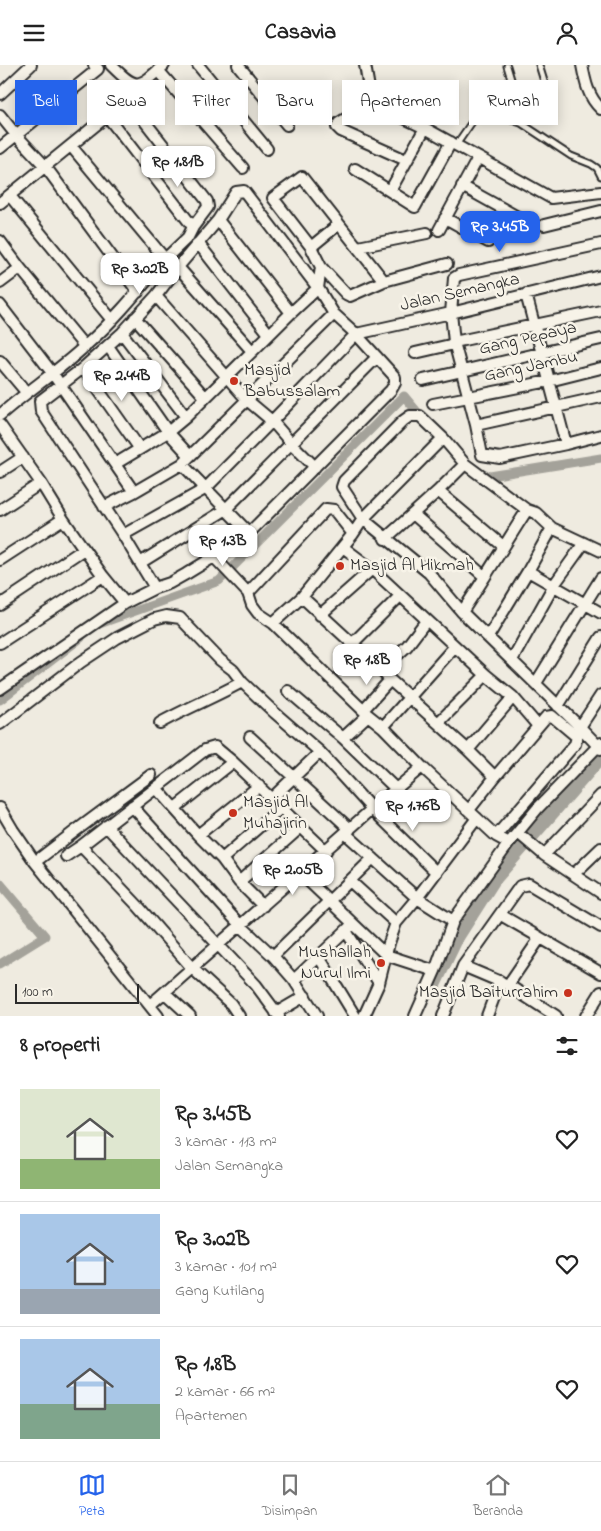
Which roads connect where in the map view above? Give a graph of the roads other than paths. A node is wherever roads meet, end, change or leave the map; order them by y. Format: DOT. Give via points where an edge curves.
graph roads {
  1 [pos="31,65"];
  2 [pos="111,65"];
  3 [pos="198,65"];
  4 [pos="238,65"];
  5 [pos="365,65"];
  6 [pos="539,65"];
  7 [pos="582,65"];
  8 [pos="99,66"];
  9 [pos="507,66"];
  10 [pos="161,67"];
  11 [pos="368,80"];
  12 [pos="511,80"];
  13 [pos="544,80"];
  14 [pos="258,89"];
  15 [pos="0,95"];
  16 [pos="601,109"];
  17 [pos="0,115"];
  18 [pos="342,121"];
  19 [pos="469,124"];
  20 [pos="95,125"];
  21 [pos="115,125"];
  22 [pos="148,125"];
  23 [pos="419,125"];
  24 [pos="524,125"];
  25 [pos="425,128"];
  26 [pos="16,135"];
  27 [pos="454,144"];
  28 [pos="71,146"];
  29 [pos="0,148"];
  30 [pos="267,149"];
  31 [pos="478,158"];
  32 [pos="406,160"];
  33 [pos="45,166"];
  34 [pos="242,168"];
  35 [pos="355,169"];
  36 [pos="601,177"];
  37 [pos="462,187"];
  38 [pos="390,191"];
  39 [pos="601,192"];
  40 [pos="10,196"];
  41 [pos="0,203"];
  42 [pos="601,211"];
  43 [pos="445,218"];
  44 [pos="218,220"];
  45 [pos="524,220"];
  46 [pos="339,224"];
  47 [pos="544,225"];
  48 [pos="193,227"];
  49 [pos="439,231"];
  50 [pos="427,233"];
  51 [pos="0,241"];
  52 [pos="488,242"];
  53 [pos="198,243"];
  54 [pos="601,244"];
  55 [pos="311,247"];
  56 [pos="358,247"];
  57 [pos="165,259"];
  58 [pos="447,264"];
  59 [pos="178,267"];
  60 [pos="321,267"];
  61 [pos="20,268"];
  62 [pos="601,276"];
  63 [pos="384,281"];
  64 [pos="0,283"];
  65 [pos="318,289"];
  66 [pos="138,292"];
  67 [pos="526,294"];
  68 [pos="156,296"];
  69 [pos="0,305"];
  70 [pos="601,311"];
  71 [pos="291,313"];
  72 [pos="334,313"];
  73 [pos="450,313"];
  74 [pos="135,318"];
  75 [pos="112,320"];
  76 [pos="535,326"];
  77 [pos="122,333"];
  78 [pos="269,334"];
  79 [pos="356,334"];
  80 [pos="601,339"];
  81 [pos="454,342"];
  82 [pos="108,346"];
  83 [pos="85,347"];
  84 [pos="252,351"];
  85 [pos="415,353"];
  86 [pos="542,354"];
  87 [pos="377,357"];
  88 [pos="0,361"];
  89 [pos="84,368"];
  90 [pos="601,368"];
  91 [pos="462,371"];
  92 [pos="53,375"];
  93 [pos="226,377"];
  94 [pos="423,380"];
  95 [pos="549,381"];
  96 [pos="60,386"];
  97 [pos="27,393"];
  98 [pos="205,397"];
  99 [pos="468,397"];
  100 [pos="601,397"];
  101 [pos="247,399"];
  102 [pos="433,405"];
  103 [pos="556,407"];
  104 [pos="2,409"];
  105 [pos="186,417"];
  106 [pos="272,421"];
  107 [pos="476,425"];
  108 [pos="1,428"];
  109 [pos="168,431"];
  110 [pos="601,435"];
  111 [pos="443,438"];
  112 [pos="291,443"];
  113 [pos="566,444"];
  114 [pos="140,449"];
  115 [pos="189,455"];
  116 [pos="23,457"];
  117 [pos="115,464"];
  118 [pos="182,464"];
  119 [pos="465,464"];
  120 [pos="315,467"];
  121 [pos="0,472"];
  122 [pos="41,483"];
  123 [pos="205,489"];
  124 [pos="438,491"];
  125 [pos="134,492"];
  126 [pos="104,507"];
  127 [pos="225,509"];
  128 [pos="0,510"];
  129 [pos="528,510"];
  130 [pos="413,515"];
  131 [pos="63,519"];
  132 [pos="363,519"];
  133 [pos="552,528"];
  134 [pos="249,533"];
  135 [pos="353,533"];
  136 [pos="124,535"];
  137 [pos="385,539"];
  138 [pos="584,543"];
  139 [pos="503,546"];
  140 [pos="343,547"];
  141 [pos="84,549"];
  142 [pos="601,551"];
  143 [pos="215,558"];
  144 [pos="0,560"];
  145 [pos="140,563"];
  146 [pos="372,569"];
  147 [pos="528,571"];
  148 [pos="103,576"];
  149 [pos="485,577"];
  150 [pos="601,578"];
  151 [pos="554,585"];
  152 [pos="155,588"];
  153 [pos="248,593"];
  154 [pos="400,596"];
  155 [pos="302,597"];
  156 [pos="125,603"];
  157 [pos="585,604"];
  158 [pos="0,605"];
  159 [pos="462,612"];
  160 [pos="601,613"];
  161 [pos="320,615"];
  162 [pos="426,621"];
  163 [pos="273,623"];
  164 [pos="488,637"];
  165 [pos="601,637"];
  166 [pos="0,643"];
  167 [pos="352,644"];
  168 [pos="455,646"];
  169 [pos="512,660"];
  170 [pos="381,670"];
  171 [pos="486,675"];
  172 [pos="390,680"];
  173 [pos="242,682"];
  174 [pos="536,683"];
  175 [pos="0,689"];
  176 [pos="288,691"];
  177 [pos="601,695"];
  178 [pos="513,697"];
  179 [pos="410,698"];
  180 [pos="558,706"];
  181 [pos="365,713"];
  182 [pos="160,723"];
  183 [pos="438,723"];
  184 [pos="0,724"];
  185 [pos="538,726"];
  186 [pos="383,727"];
  187 [pos="580,727"];
  188 [pos="250,737"];
  189 [pos="343,738"];
  190 [pos="600,746"];
  191 [pos="468,750"];
  192 [pos="320,752"];
  193 [pos="233,762"];
  194 [pos="422,767"];
  195 [pos="151,775"];
  196 [pos="294,776"];
  197 [pos="495,777"];
  198 [pos="259,786"];
  199 [pos="156,789"];
  200 [pos="396,789"];
  201 [pos="601,795"];
  202 [pos="272,798"];
  203 [pos="132,806"];
  204 [pos="282,807"];
  205 [pos="0,808"];
  206 [pos="175,808"];
  207 [pos="372,809"];
  208 [pos="470,810"];
  209 [pos="477,818"];
  210 [pos="106,826"];
  211 [pos="301,827"];
  212 [pos="348,831"];
  213 [pos="198,835"];
  214 [pos="496,836"];
  215 [pos="521,836"];
  216 [pos="509,843"];
  217 [pos="81,846"];
  218 [pos="601,848"];
  219 [pos="326,851"];
  220 [pos="542,852"];
  221 [pos="66,855"];
  222 [pos="373,858"];
  223 [pos="222,859"];
  224 [pos="35,862"];
  225 [pos="436,872"];
  226 [pos="300,873"];
  227 [pos="574,874"];
  228 [pos="239,881"];
  229 [pos="350,881"];
  230 [pos="601,893"];
  231 [pos="417,898"];
  232 [pos="328,900"];
  233 [pos="263,906"];
  234 [pos="501,915"];
  235 [pos="453,921"];
  236 [pos="396,923"];
  237 [pos="240,925"];
  238 [pos="601,927"];
  239 [pos="350,928"];
  240 [pos="540,938"];
  241 [pos="218,946"];
  242 [pos="386,955"];
  243 [pos="273,956"];
  244 [pos="319,957"];
  245 [pos="463,966"];
  246 [pos="192,968"];
  247 [pos="435,971"];
  248 [pos="601,973"];
  249 [pos="294,979"];
  250 [pos="379,983"];
  251 [pos="504,983"];
  252 [pos="601,992"];
  253 [pos="165,993"];
  254 [pos="305,996"];
  255 [pos="150,1005"];
  256 [pos="316,1013"];
  257 [pos="277,1014"];
  258 [pos="158,1016"];
  259 [pos="190,1016"];
  260 [pos="238,1016"];
  261 [pos="304,1016"];
  262 [pos="355,1016"];
  263 [pos="364,1016"];
  264 [pos="415,1016"];
  265 [pos="443,1016"];
  266 [pos="487,1016"];
  267 [pos="556,1016"];
  268 [pos="586,1016"];
  1 -- 15 [label="street"];
  2 -- 10 [label="street" via="136,85"];
  3 -- 30 [label="street"];
  4 -- 14 [label="street"];
  5 -- 11 [label="street"];
  6 -- 13 [label="lane"];
  7 -- 16 [label="street" via="587,87"];
  8 -- 26 [label="street"];
  9 -- 12 [label="lane"];
  10 -- 34 [label="street"];
  17 -- 26 [label="street"];
  18 -- 32 [label="street" via="337,127 342,131"];
  19 -- 27 [label="lane"];
  20 -- 28 [label="street"];
  21 -- 48 [label="street"];
  22 -- 48 [label="street" via="207,201 208,207"];
  23 -- 25 [label="street"];
  24 -- 36 [label="lane" via="571,156 597,168"];
  25 -- 27 [label="street"];
  25 -- 32 [label="street"];
  26 -- 29 [label="street"];
  26 -- 33 [label="street"];
  27 -- 31 [label="street"];
  27 -- 38 [label="street" via="415,207"];
  28 -- 33 [label="street"];
  28 -- 57 [label="street"];
  31 -- 37 [label="street"];
  31 -- 39 [label="street" via="551,198"];
  32 -- 38 [label="street"];
  33 -- 40 [label="street"];
  33 -- 66 [label="street"];
  35 -- 38 [label="street"];
  37 -- 43 [label="street"];
  37 -- 45 [label="street"];
  40 -- 41 [label="street"];
  40 -- 75 [label="street"];
  42 -- 47 [label="street"];
  43 -- 49 [label="street"];
  43 -- 52 [label="street"];
  44 -- 53 [label="street"];
  44 -- 65 [label="street" via="236,192 244,191"];
  44 -- 71 [label="street"];
  46 -- 55 [label="street"];
  46 -- 55 [label="street" via="302,177 273,198"];
  46 -- 56 [label="street"];
  48 -- 57 [label="street" via="188,237"];
  50 -- 56 [label="street"];
  51 -- 61 [label="street"];
  53 -- 59 [label="street"];
  53 -- 78 [label="street"];
  54 -- 73 [label="street" via="459,275 454,278"];
  55 -- 60 [label="street"];
  56 -- 63 [label="street"];
  57 -- 66 [label="street"];
  58 -- 63 [label="street"];
  59 -- 68 [label="street"];
  59 -- 84 [label="street"];
  60 -- 63 [label="street" via="350,296"];
  60 -- 65 [label="street"];
  61 -- 64 [label="street"];
  61 -- 83 [label="street"];
  62 -- 67 [label="street, Jalan Semangka"];
  65 -- 71 [label="street"];
  65 -- 72 [label="street"];
  66 -- 75 [label="street"];
  67 -- 73 [label="street, Jalan Semangka"];
  67 -- 76 [label="street"];
  68 -- 74 [label="street"];
  68 -- 93 [label="street"];
  69 -- 92 [label="street"];
  70 -- 76 [label="street"];
  71 -- 78 [label="street"];
  72 -- 79 [label="street"];
  72 -- 101 [label="street"];
  73 -- 79 [label="street, Jalan Semangka"];
  73 -- 81 [label="street"];
  74 -- 77 [label="street"];
  74 -- 98 [label="street"];
  75 -- 83 [label="street"];
  76 -- 81 [label="street"];
  76 -- 86 [label="street"];
  77 -- 82 [label="street"];
  77 -- 105 [label="street"];
  78 -- 84 [label="street"];
  79 -- 87 [label="street"];
  79 -- 106 [label="street"];
  80 -- 86 [label="street, Gang Pepaya"];
  81 -- 85 [label="street"];
  81 -- 91 [label="street"];
  82 -- 89 [label="street"];
  82 -- 109 [label="street"];
  83 -- 92 [label="street"];
  84 -- 93 [label="street"];
  86 -- 91 [label="street, Gang Pepaya"];
  86 -- 95 [label="street"];
  87 -- 112 [label="street"];
  87 -- 120 [label="street" via="395,377 391,390"];
  88 -- 97 [label="street"];
  89 -- 96 [label="street"];
  89 -- 114 [label="street"];
  90 -- 95 [label="street, Gang Jambu"];
  91 -- 94 [label="street, Gang Pepaya"];
  91 -- 99 [label="street"];
  92 -- 96 [label="street"];
  92 -- 97 [label="street"];
  93 -- 98 [label="street"];
  93 -- 101 [label="street"];
  95 -- 99 [label="street, Gang Jambu"];
  95 -- 103 [label="street"];
  96 -- 117 [label="street"];
  96 -- 126 [label="street" via="40,401 39,408"];
  97 -- 104 [label="street"];
  98 -- 105 [label="street"];
  99 -- 102 [label="street, Gang Jambu"];
  99 -- 107 [label="street"];
  100 -- 103 [label="street"];
  101 -- 106 [label="street"];
  101 -- 115 [label="street"];
  103 -- 107 [label="street"];
  103 -- 113 [label="street"];
  105 -- 109 [label="street"];
  106 -- 112 [label="street"];
  106 -- 123 [label="street"];
  107 -- 113 [label="street" via="482,455 486,457 500,458"];
  108 -- 116 [label="street"];
  109 -- 114 [label="street"];
  109 -- 115 [label="street"];
  110 -- 113 [label="street"];
  111 -- 119 [label="street"];
  111 -- 132 [label="street"];
  111 -- 132 [label="street" via="420,416 410,416 344,481 342,487"];
  112 -- 120 [label="street"];
  112 -- 127 [label="street"];
  114 -- 117 [label="street"];
  115 -- 118 [label="street"];
  116 -- 121 [label="street"];
  116 -- 122 [label="street"];
  117 -- 125 [label="street"];
  118 -- 123 [label="street"];
  118 -- 125 [label="street"];
  119 -- 124 [label="street"];
  119 -- 129 [label="street"];
  120 -- 134 [label="street"];
  122 -- 128 [label="street"];
  122 -- 131 [label="street"];
  123 -- 127 [label="street"];
  123 -- 136 [label="street"];
  124 -- 130 [label="street"];
  124 -- 139 [label="street"];
  125 -- 126 [label="street"];
  126 -- 136 [label="street"];
  127 -- 134 [label="street"];
  127 -- 145 [label="street"];
  129 -- 133 [label="street"];
  129 -- 139 [label="street"];
  130 -- 137 [label="street"];
  130 -- 149 [label="street"];
  131 -- 141 [label="street"];
  131 -- 144 [label="street"];
  132 -- 135 [label="street"];
  132 -- 137 [label="street"];
  133 -- 138 [label="street"];
  133 -- 147 [label="street"];
  134 -- 143 [label="street"];
  135 -- 140 [label="street"];
  135 -- 153 [label="street" via="334,510 326,509"];
  136 -- 145 [label="street"];
  137 -- 159 [label="street" via="429,573"];
  138 -- 142 [label="street"];
  138 -- 151 [label="street"];
  139 -- 149 [label="street"];
  140 -- 146 [label="street"];
  140 -- 155 [label="street"];
  141 -- 148 [label="street"];
  141 -- 158 [label="street"];
  143 -- 152 [label="street"];
  143 -- 153 [label="street"];
  145 -- 152 [label="street"];
  146 -- 154 [label="street"];
  146 -- 161 [label="street"];
  147 -- 151 [label="street"];
  147 -- 164 [label="street"];
  148 -- 156 [label="street"];
  148 -- 166 [label="street"];
  149 -- 159 [label="street"];
  150 -- 157 [label="street"];
  151 -- 157 [label="street"];
  151 -- 169 [label="street"];
  152 -- 156 [label="street"];
  153 -- 163 [label="street" via="258,613"];
  154 -- 162 [label="street"];
  154 -- 167 [label="street"];
  155 -- 161 [label="street"];
  155 -- 163 [label="street"];
  156 -- 175 [label="street"];
  157 -- 160 [label="street"];
  157 -- 174 [label="street"];
  159 -- 164 [label="street"];
  161 -- 167 [label="street"];
  162 -- 168 [label="street"];
  162 -- 170 [label="street" via="407,646"];
  163 -- 181 [label="street"];
  164 -- 169 [label="street"];
  165 -- 180 [label="street"];
  167 -- 170 [label="street"];
  168 -- 171 [label="street"];
  168 -- 179 [label="street"];
  169 -- 174 [label="street"];
  170 -- 172 [label="street"];
  171 -- 178 [label="street"];
  171 -- 183 [label="street"];
  172 -- 179 [label="street"];
  172 -- 181 [label="street"];
  173 -- 182 [label="street"];
  173 -- 184 [label="street" via="180,618 166,616 117,638 80,662"];
  173 -- 192 [label="street"];
  174 -- 180 [label="street"];
  176 -- 189 [label="street"];
  177 -- 187 [label="street"];
  178 -- 185 [label="street"];
  178 -- 191 [label="street"];
  179 -- 183 [label="street"];
  179 -- 186 [label="street"];
  180 -- 187 [label="street"];
  181 -- 186 [label="street"];
  181 -- 189 [label="street"];
  183 -- 191 [label="street"];
  185 -- 197 [label="street"];
  185 -- 214 [label="street" via="546,717 552,716 577,737 577,741"];
  186 -- 194 [label="street"];
  187 -- 190 [label="street"];
  188 -- 196 [label="street"];
  189 -- 200 [label="street"];
  190 -- 215 [label="street" via="537,809"];
  191 -- 197 [label="street"];
  192 -- 196 [label="street"];
  192 -- 207 [label="street"];
  193 -- 198 [label="street"];
  193 -- 199 [label="street" via="215,747 205,750"];
  193 -- 206 [label="street"];
  194 -- 200 [label="street"];
  194 -- 208 [label="street"];
  195 -- 224 [label="street"];
  196 -- 202 [label="street"];
  196 -- 212 [label="street"];
  197 -- 208 [label="street"];
  198 -- 202 [label="street"];
  198 -- 213 [label="street"];
  199 -- 203 [label="street"];
  199 -- 206 [label="street"];
  200 -- 207 [label="street"];
  201 -- 220 [label="street"];
  202 -- 204 [label="street"];
  203 -- 210 [label="street"];
  203 -- 237 [label="street"];
  204 -- 211 [label="street"];
  204 -- 223 [label="street"];
  205 -- 224 [label="street"];
  206 -- 213 [label="street"];
  207 -- 212 [label="street"];
  207 -- 225 [label="street"];
  208 -- 209 [label="street"];
  209 -- 214 [label="street"];
  209 -- 225 [label="street"];
  210 -- 217 [label="street"];
  210 -- 241 [label="street"];
  211 -- 219 [label="street"];
  211 -- 228 [label="street"];
  212 -- 219 [label="street"];
  212 -- 222 [label="street"];
  213 -- 223 [label="street"];
  214 -- 216 [label="street"];
  215 -- 216 [label="street"];
  215 -- 220 [label="street"];
  216 -- 235 [label="street"];
  217 -- 221 [label="street"];
  217 -- 246 [label="street"];
  218 -- 227 [label="street"];
  219 -- 226 [label="street"];
  220 -- 227 [label="street"];
  222 -- 229 [label="street"];
  222 -- 231 [label="street"];
  223 -- 228 [label="street"];
  224 -- 255 [label="street"];
  225 -- 231 [label="street"];
  226 -- 232 [label="street"];
  226 -- 233 [label="street"];
  227 -- 230 [label="street"];
  228 -- 233 [label="street"];
  229 -- 232 [label="street"];
  229 -- 236 [label="street"];
  231 -- 235 [label="street"];
  231 -- 236 [label="street"];
  232 -- 239 [label="street"];
  232 -- 243 [label="street"];
  233 -- 237 [label="street"];
  234 -- 238 [label="street" via="520,886 529,884"];
  234 -- 240 [label="street"];
  234 -- 245 [label="street"];
  235 -- 247 [label="street"];
  236 -- 242 [label="street"];
  237 -- 241 [label="street"];
  237 -- 243 [label="street"];
  239 -- 242 [label="street"];
  239 -- 244 [label="street"];
  239 -- 250 [label="street"];
  240 -- 248 [label="street"];
  240 -- 251 [label="street"];
  241 -- 246 [label="street"];
  241 -- 257 [label="street" via="256,985"];
  242 -- 247 [label="street"];
  242 -- 250 [label="street"];
  243 -- 249 [label="street"];
  244 -- 249 [label="street"];
  244 -- 262 [label="street"];
  245 -- 251 [label="street"];
  245 -- 265 [label="street"];
  246 -- 253 [label="street"];
  246 -- 260 [label="street" via="231,1004"];
  247 -- 264 [label="street"];
  249 -- 254 [label="street"];
  250 -- 263 [label="street"];
  251 -- 266 [label="street"];
  251 -- 267 [label="street"];
  252 -- 268 [label="street"];
  253 -- 255 [label="street"];
  253 -- 259 [label="street"];
  254 -- 256 [label="street"];
  254 -- 257 [label="street"];
  255 -- 258 [label="street"];
  256 -- 261 [label="street"];
}
